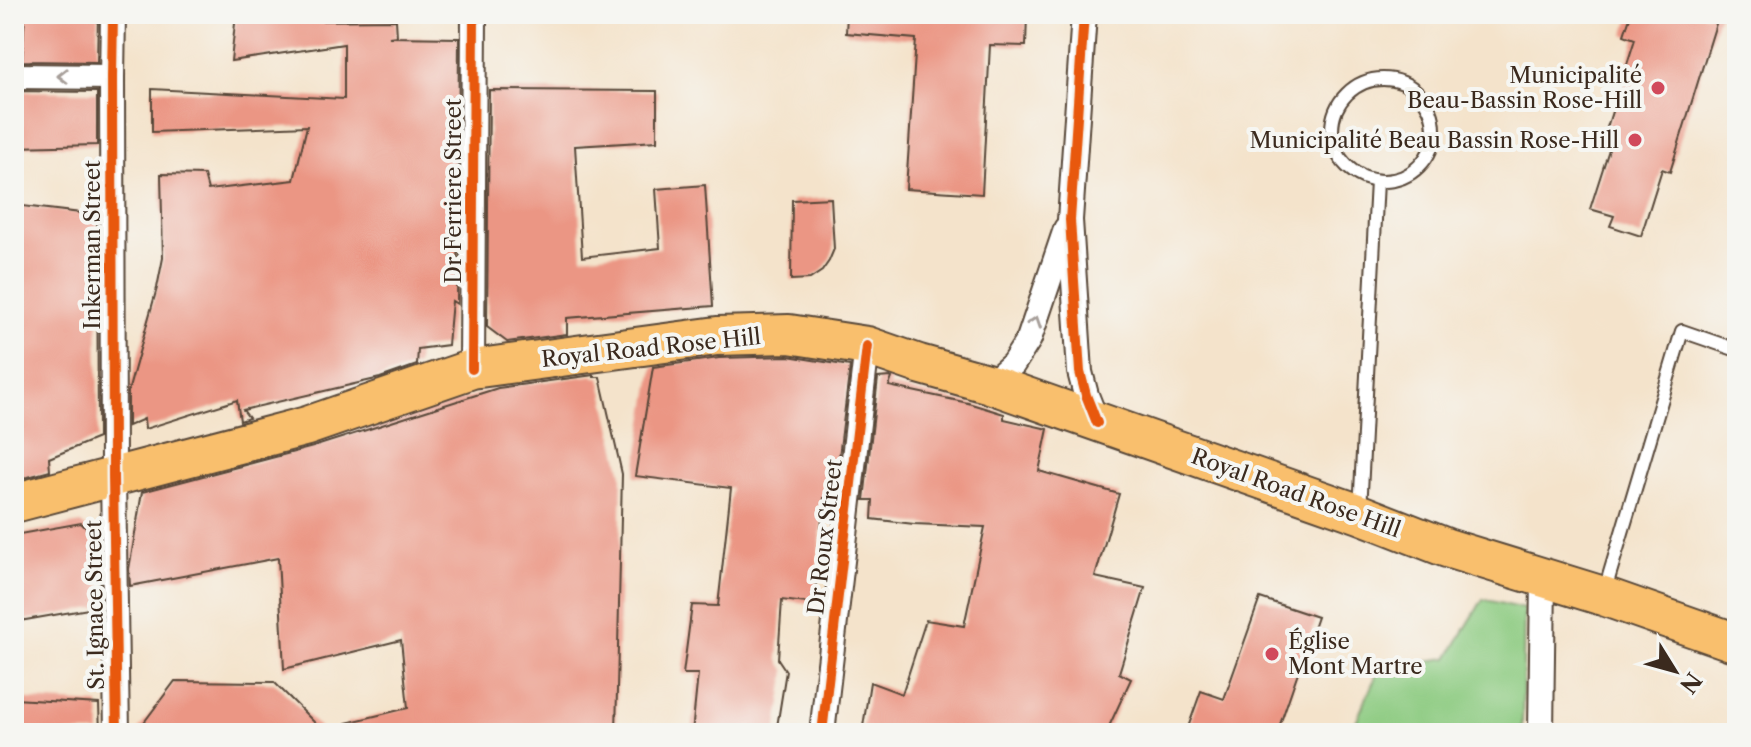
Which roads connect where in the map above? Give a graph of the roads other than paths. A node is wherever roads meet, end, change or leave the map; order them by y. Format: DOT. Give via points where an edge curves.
graph roads {
  1 [pos="113,14"];
  2 [pos="474,14"];
  3 [pos="1084,14"];
  4 [pos="14,76"];
  5 [pos="112,77"];
  6 [pos="1377,181"];
  7 [pos="1070,220"];
  8 [pos="867,346"];
  9 [pos="1737,350"];
  10 [pos="472,369"];
  11 [pos="990,384"];
  12 [pos="1097,423"];
  13 [pos="113,477"];
  14 [pos="14,503"];
  15 [pos="1360,514"];
  16 [pos="1543,578"];
  17 [pos="1603,596"];
  18 [pos="1737,643"];
  19 [pos="117,733"];
  20 [pos="822,733"];
  21 [pos="1541,733"];
  1 -- 5 [label="street, Inkerman Street"];
  2 -- 10 [label="street, Dr Ferriere Street"];
  3 -- 7 [label="street"];
  5 -- 4 [label="street, one-way"];
  5 -- 13 [label="street, Inkerman Street"];
  6 -- 6 [label="lane" via="1360,176 1336,151 1334,116 1355,87 1389,79 1406,84 1430,110 1432,145 1411,173"];
  6 -- 15 [label="lane"];
  11 -- 7 [label="street, one-way" via="1013,364 1029,339"];
  7 -- 12 [label="street" via="1080,372"];
  8 -- 10 [label="main road, Royal Road Rose Hill" via="789,334 717,336"];
  8 -- 11 [label="main road, Royal Road Rose Hill"];
  8 -- 20 [label="street, Dr Roux Street"];
  9 -- 17 [label="lane" via="1682,331"];
  10 -- 13 [label="main road, Royal Road Rose Hill" via="307,426"];
  11 -- 12 [label="main road, Royal Road Rose Hill"];
  12 -- 15 [label="main road, Royal Road Rose Hill"];
  13 -- 14 [label="main road, Royal Road Rose Hill"];
  13 -- 19 [label="street, St. Ignace Street"];
  15 -- 16 [label="main road, Royal Road Rose Hill"];
  16 -- 17 [label="main road, Royal Road Rose Hill"];
  16 -- 21 [label="street"];
  17 -- 18 [label="main road, Royal Road Rose Hill"];
}
